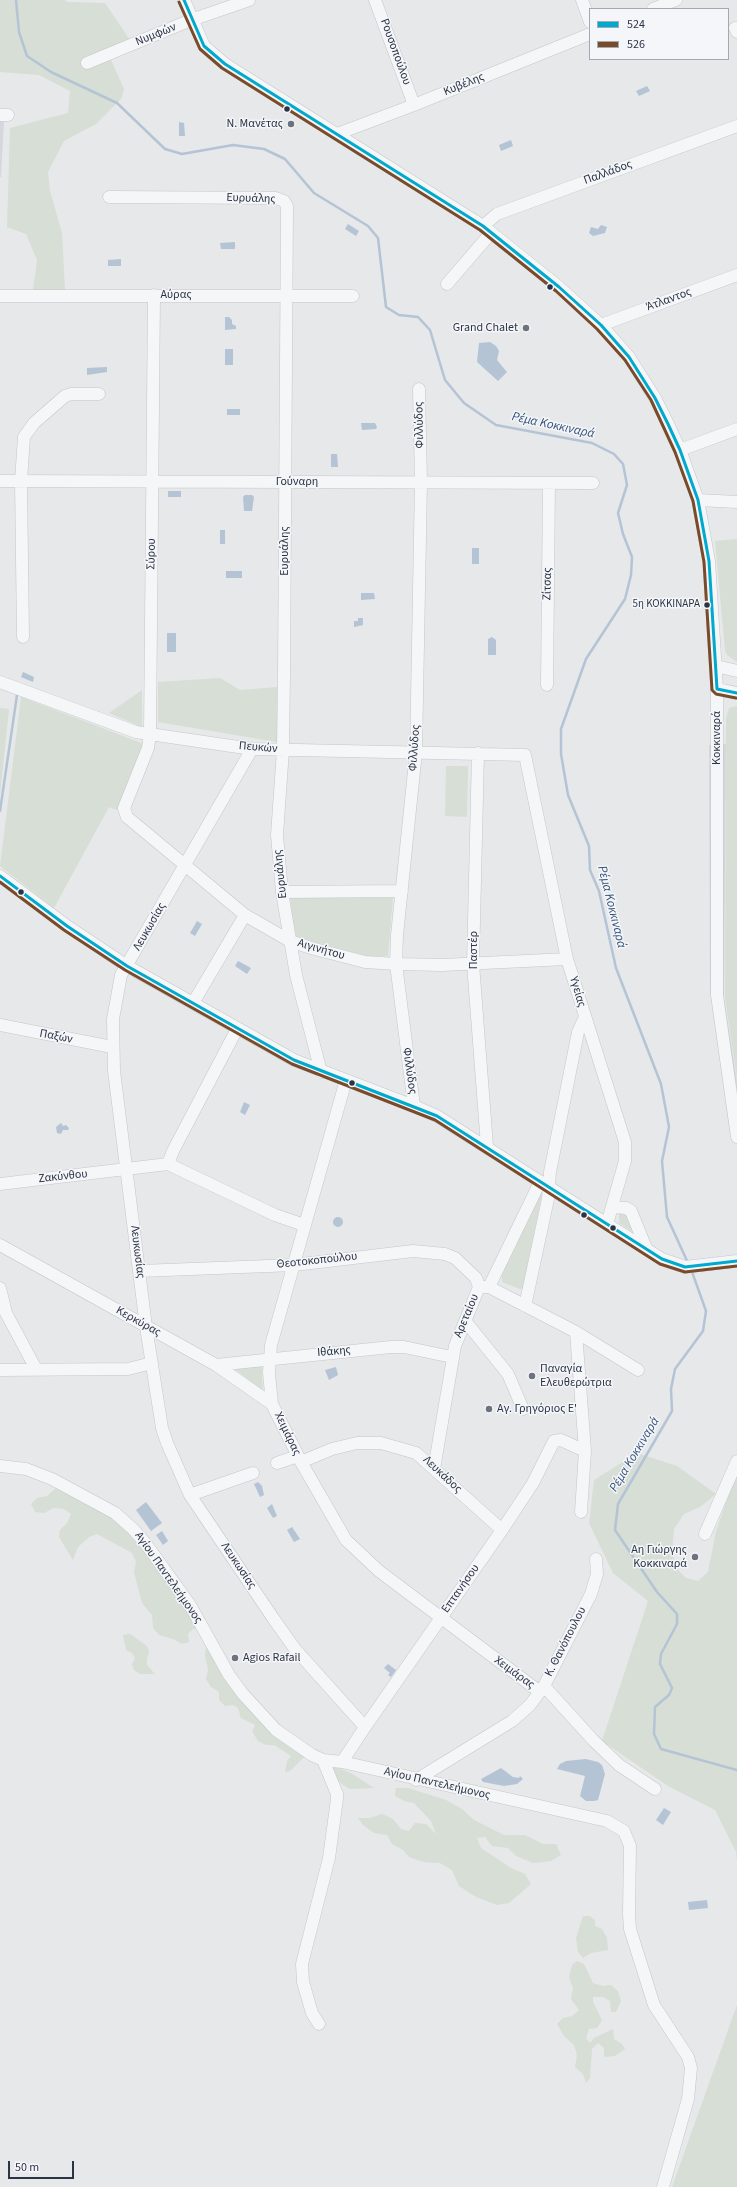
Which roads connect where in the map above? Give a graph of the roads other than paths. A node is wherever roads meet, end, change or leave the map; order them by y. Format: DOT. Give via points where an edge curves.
graph roads {
  1 [pos="184,0"];
  2 [pos="248,0"];
  3 [pos="375,0"];
  4 [pos="582,0"];
  5 [pos="676,0"];
  6 [pos="656,8"];
  7 [pos="589,19"];
  8 [pos="191,20"];
  9 [pos="589,34"];
  10 [pos="87,63"];
  11 [pos="414,105"];
  12 [pos="737,126"];
  13 [pos="337,134"];
  14 [pos="109,197"];
  15 [pos="487,230"];
  16 [pos="737,275"];
  17 [pos="447,284"];
  18 [pos="154,295"];
  19 [pos="286,295"];
  20 [pos="0,296"];
  21 [pos="353,296"];
  22 [pos="601,325"];
  23 [pos="419,389"];
  24 [pos="99,394"];
  25 [pos="737,429"];
  26 [pos="680,450"];
  27 [pos="0,481"];
  28 [pos="21,481"];
  29 [pos="152,482"];
  30 [pos="286,482"];
  31 [pos="420,482"];
  32 [pos="550,483"];
  33 [pos="594,483"];
  34 [pos="698,500"];
  35 [pos="737,502"];
  36 [pos="23,637"];
  37 [pos="716,666"];
  38 [pos="737,671"];
  39 [pos="0,682"];
  40 [pos="547,685"];
  41 [pos="717,690"];
  42 [pos="737,693"];
  43 [pos="150,734"];
  44 [pos="252,749"];
  45 [pos="283,750"];
  46 [pos="416,752"];
  47 [pos="478,753"];
  48 [pos="525,755"];
  49 [pos="124,808"];
  50 [pos="185,865"];
  51 [pos="0,876"];
  52 [pos="402,891"];
  53 [pos="282,892"];
  54 [pos="245,915"];
  55 [pos="290,941"];
  56 [pos="567,959"];
  57 [pos="396,964"];
  58 [pos="473,964"];
  59 [pos="127,966"];
  60 [pos="193,1004"];
  61 [pos="585,1017"];
  62 [pos="0,1025"];
  63 [pos="237,1029"];
  64 [pos="112,1047"];
  65 [pos="321,1072"];
  66 [pos="346,1080"];
  67 [pos="414,1106"];
  68 [pos="737,1137"];
  69 [pos="487,1146"];
  70 [pos="168,1164"];
  71 [pos="127,1170"];
  72 [pos="0,1184"];
  73 [pos="544,1184"];
  74 [pos="612,1207"];
  75 [pos="607,1224"];
  76 [pos="304,1225"];
  77 [pos="0,1245"];
  78 [pos="646,1248"];
  79 [pos="737,1261"];
  80 [pos="294,1265"];
  81 [pos="140,1271"];
  82 [pos="484,1287"];
  83 [pos="0,1288"];
  84 [pos="525,1306"];
  85 [pos="466,1322"];
  86 [pos="146,1326"];
  87 [pos="576,1332"];
  88 [pos="452,1357"];
  89 [pos="270,1358"];
  90 [pos="152,1363"];
  91 [pos="216,1365"];
  92 [pos="36,1369"];
  93 [pos="0,1370"];
  94 [pos="638,1370"];
  95 [pos="272,1404"];
  96 [pos="523,1409"];
  97 [pos="585,1451"];
  98 [pos="300,1459"];
  99 [pos="737,1461"];
  100 [pos="277,1463"];
  101 [pos="0,1466"];
  102 [pos="434,1469"];
  103 [pos="253,1474"];
  104 [pos="190,1495"];
  105 [pos="581,1512"];
  106 [pos="502,1530"];
  107 [pos="705,1534"];
  108 [pos="596,1559"];
  109 [pos="440,1618"];
  110 [pos="542,1689"];
  111 [pos="364,1727"];
  112 [pos="323,1760"];
  113 [pos="342,1762"];
  114 [pos="416,1780"];
  115 [pos="655,1789"];
  116 [pos="319,2024"];
  117 [pos="663,2187"];
  1 -- 8 [label="street, Κοκκιναρά"];
  2 -- 8 [label="street, Νυμφών"];
  3 -- 11 [label="street, Ρουσοπούλου"];
  4 -- 7 [label="street"];
  5 -- 6 [label="street"];
  8 -- 10 [label="street, Νυμφών"];
  8 -- 13 [label="street, Κοκκιναρά" via="204,46 225,64"];
  9 -- 11 [label="street, Κυβέλης"];
  11 -- 13 [label="street, Κυβέλης"];
  12 -- 15 [label="street, Παλλάδος" via="497,214"];
  13 -- 15 [label="street, Κοκκιναρά"];
  14 -- 19 [label="street, Ευρυάλης" via="281,199 287,206"];
  15 -- 17 [label="street, Παλλάδος"];
  15 -- 22 [label="street, Κοκκιναρά" via="559,287"];
  16 -- 22 [label="street, Άτλαντος"];
  18 -- 19 [label="street, Αύρας"];
  18 -- 20 [label="street, Αύρας"];
  18 -- 29 [label="street, Σύρου"];
  19 -- 21 [label="street, Αύρας"];
  19 -- 30 [label="street, Ευρυάλης"];
  22 -- 26 [label="street, Κοκκιναρά" via="629,357 655,398"];
  23 -- 31 [label="street, Φιλλύδος"];
  24 -- 28 [label="street" via="68,395 28,430 23,444"];
  25 -- 26 [label="street"];
  26 -- 34 [label="street, Κοκκιναρά"];
  27 -- 28 [label="street, Γούναρη"];
  28 -- 29 [label="street, Γούναρη"];
  28 -- 36 [label="street"];
  29 -- 30 [label="street, Γούναρη"];
  29 -- 43 [label="street, Σύρου"];
  30 -- 31 [label="street, Γούναρη"];
  30 -- 45 [label="street, Ευρυάλης"];
  31 -- 32 [label="street, Γούναρη"];
  31 -- 46 [label="street, Φιλλύδος"];
  32 -- 33 [label="street, Γούναρη"];
  32 -- 40 [label="street, Ζίτσας"];
  34 -- 35 [label="street"];
  34 -- 37 [label="street, Κοκκιναρά" via="709,561"];
  37 -- 38 [label="street"];
  37 -- 41 [label="street, Κοκκιναρά"];
  39 -- 43 [label="street, Πευκών" via="113,724"];
  41 -- 42 [label="street"];
  41 -- 68 [label="street, Κοκκιναρά" via="717,995"];
  43 -- 44 [label="street, Πευκών"];
  43 -- 49 [label="street, Σύρου" via="148,748"];
  44 -- 45 [label="street, Πευκών"];
  44 -- 50 [label="street, Λευκωσίας"];
  45 -- 46 [label="street, Πευκών"];
  45 -- 53 [label="street, Ευρυάλης" via="277,835"];
  46 -- 47 [label="street, Πευκών"];
  46 -- 52 [label="street, Φιλλύδος"];
  47 -- 48 [label="street, Πευκών"];
  47 -- 58 [label="street, Παστέρ"];
  48 -- 56 [label="street, Υγείας"];
  49 -- 50 [label="street, Αιγινήτου" via="127,816"];
  50 -- 54 [label="street, Αιγινήτου"];
  50 -- 59 [label="street, Λευκωσίας"];
  51 -- 59 [label="street" via="67,926"];
  52 -- 53 [label="street"];
  52 -- 57 [label="street, Φιλλύδος"];
  53 -- 55 [label="street, Ευρυάλης"];
  54 -- 55 [label="street, Αιγινήτου"];
  54 -- 60 [label="street"];
  55 -- 57 [label="street, Αιγινήτου" via="365,962"];
  55 -- 65 [label="street, Ευρυάλης"];
  56 -- 58 [label="street, Αιγινήτου"];
  56 -- 61 [label="street, Υγείας"];
  57 -- 58 [label="street, Αιγινήτου"];
  57 -- 67 [label="street, Φιλλύδος"];
  58 -- 69 [label="street, Παστέρ"];
  59 -- 60 [label="street"];
  59 -- 64 [label="street, Λευκωσίας" via="121,975 115,1000"];
  60 -- 63 [label="street"];
  61 -- 73 [label="street, Αρεταίου" via="578,1032"];
  61 -- 74 [label="street, Υγείας" via="626,1142"];
  62 -- 64 [label="street, Παξών"];
  63 -- 65 [label="street"];
  63 -- 70 [label="street"];
  64 -- 71 [label="street, Λευκωσίας"];
  65 -- 66 [label="street"];
  66 -- 67 [label="street"];
  66 -- 76 [label="street, Χειμάρας"];
  67 -- 69 [label="street"];
  69 -- 73 [label="street"];
  70 -- 71 [label="street, Ζακύνθου"];
  70 -- 76 [label="street" via="275,1215"];
  71 -- 72 [label="street, Ζακύνθου"];
  71 -- 81 [label="street, Λευκωσίας"];
  73 -- 75 [label="street"];
  73 -- 82 [label="street, Αρεταίου"];
  73 -- 84 [label="street, Αρεταίου" via="548,1199"];
  74 -- 75 [label="street, Υγείας"];
  74 -- 78 [label="street" via="631,1211"];
  75 -- 78 [label="street"];
  76 -- 80 [label="street, Χειμάρας"];
  77 -- 86 [label="street, Κερκύρας"];
  78 -- 79 [label="street" via="685,1267"];
  80 -- 81 [label="street, Θεοτοκοπούλου"];
  80 -- 82 [label="street, Θεοτοκοπούλου" via="413,1251 445,1254 469,1269"];
  80 -- 89 [label="street, Χειμάρας" via="277,1320"];
  81 -- 86 [label="street, Λευκωσίας"];
  82 -- 84 [label="street"];
  82 -- 85 [label="street, Αρεταίου"];
  83 -- 92 [label="street" via="6,1313"];
  84 -- 87 [label="street"];
  85 -- 88 [label="street, Αρεταίου"];
  85 -- 96 [label="street" via="508,1374"];
  86 -- 90 [label="street, Λευκωσίας"];
  86 -- 91 [label="street, Κερκύρας"];
  87 -- 94 [label="street"];
  87 -- 97 [label="street"];
  88 -- 89 [label="street, Ιθάκης" via="392,1347"];
  88 -- 102 [label="street, Αρεταίου"];
  89 -- 91 [label="street, Ιθάκης"];
  89 -- 95 [label="street, Χειμάρας"];
  90 -- 92 [label="street" via="128,1368"];
  90 -- 104 [label="street, Λευκωσίας" via="162,1428"];
  91 -- 95 [label="street, Κερκύρας"];
  92 -- 93 [label="street"];
  95 -- 98 [label="street, Χειμάρας"];
  97 -- 105 [label="street"];
  97 -- 106 [label="street, Επτανήσου" via="561,1440 554,1441 533,1482"];
  98 -- 100 [label="street, Λευκάδος"];
  98 -- 102 [label="street, Λευκάδος" via="332,1449 370,1442 416,1453"];
  98 -- 109 [label="street, Χειμάρας" via="346,1540 379,1571"];
  99 -- 107 [label="street"];
  101 -- 112 [label="street, Αγίου Παντελεήμονος" via="26,1469 52,1479 115,1514 133,1529 190,1605 229,1675 243,1694 276,1730"];
  102 -- 106 [label="street, Λευκάδος"];
  103 -- 104 [label="street"];
  104 -- 111 [label="street, Λευκωσίας" via="295,1648"];
  106 -- 109 [label="street, Επτανήσου"];
  108 -- 110 [label="street, Κ. Θανόπουλου" via="597,1574 591,1594"];
  109 -- 110 [label="street, Χειμάρας"];
  109 -- 111 [label="street, Επτανήσου"];
  110 -- 114 [label="street, Κ. Θανόπουλου" via="530,1705 512,1721"];
  110 -- 115 [label="street, Χειμάρας" via="619,1765"];
  111 -- 113 [label="street, Επτανήσου"];
  112 -- 113 [label="street, Αγίου Παντελεήμονος"];
  112 -- 116 [label="street" via="337,1799 330,1858 302,1964 312,2013"];
  113 -- 114 [label="street, Αγίου Παντελεήμονος"];
  114 -- 117 [label="street, Αγίου Παντελεήμονος" via="607,1821 624,1831 630,1846 630,1929 654,2005 688,2057 691,2068 688,2099"];
}
